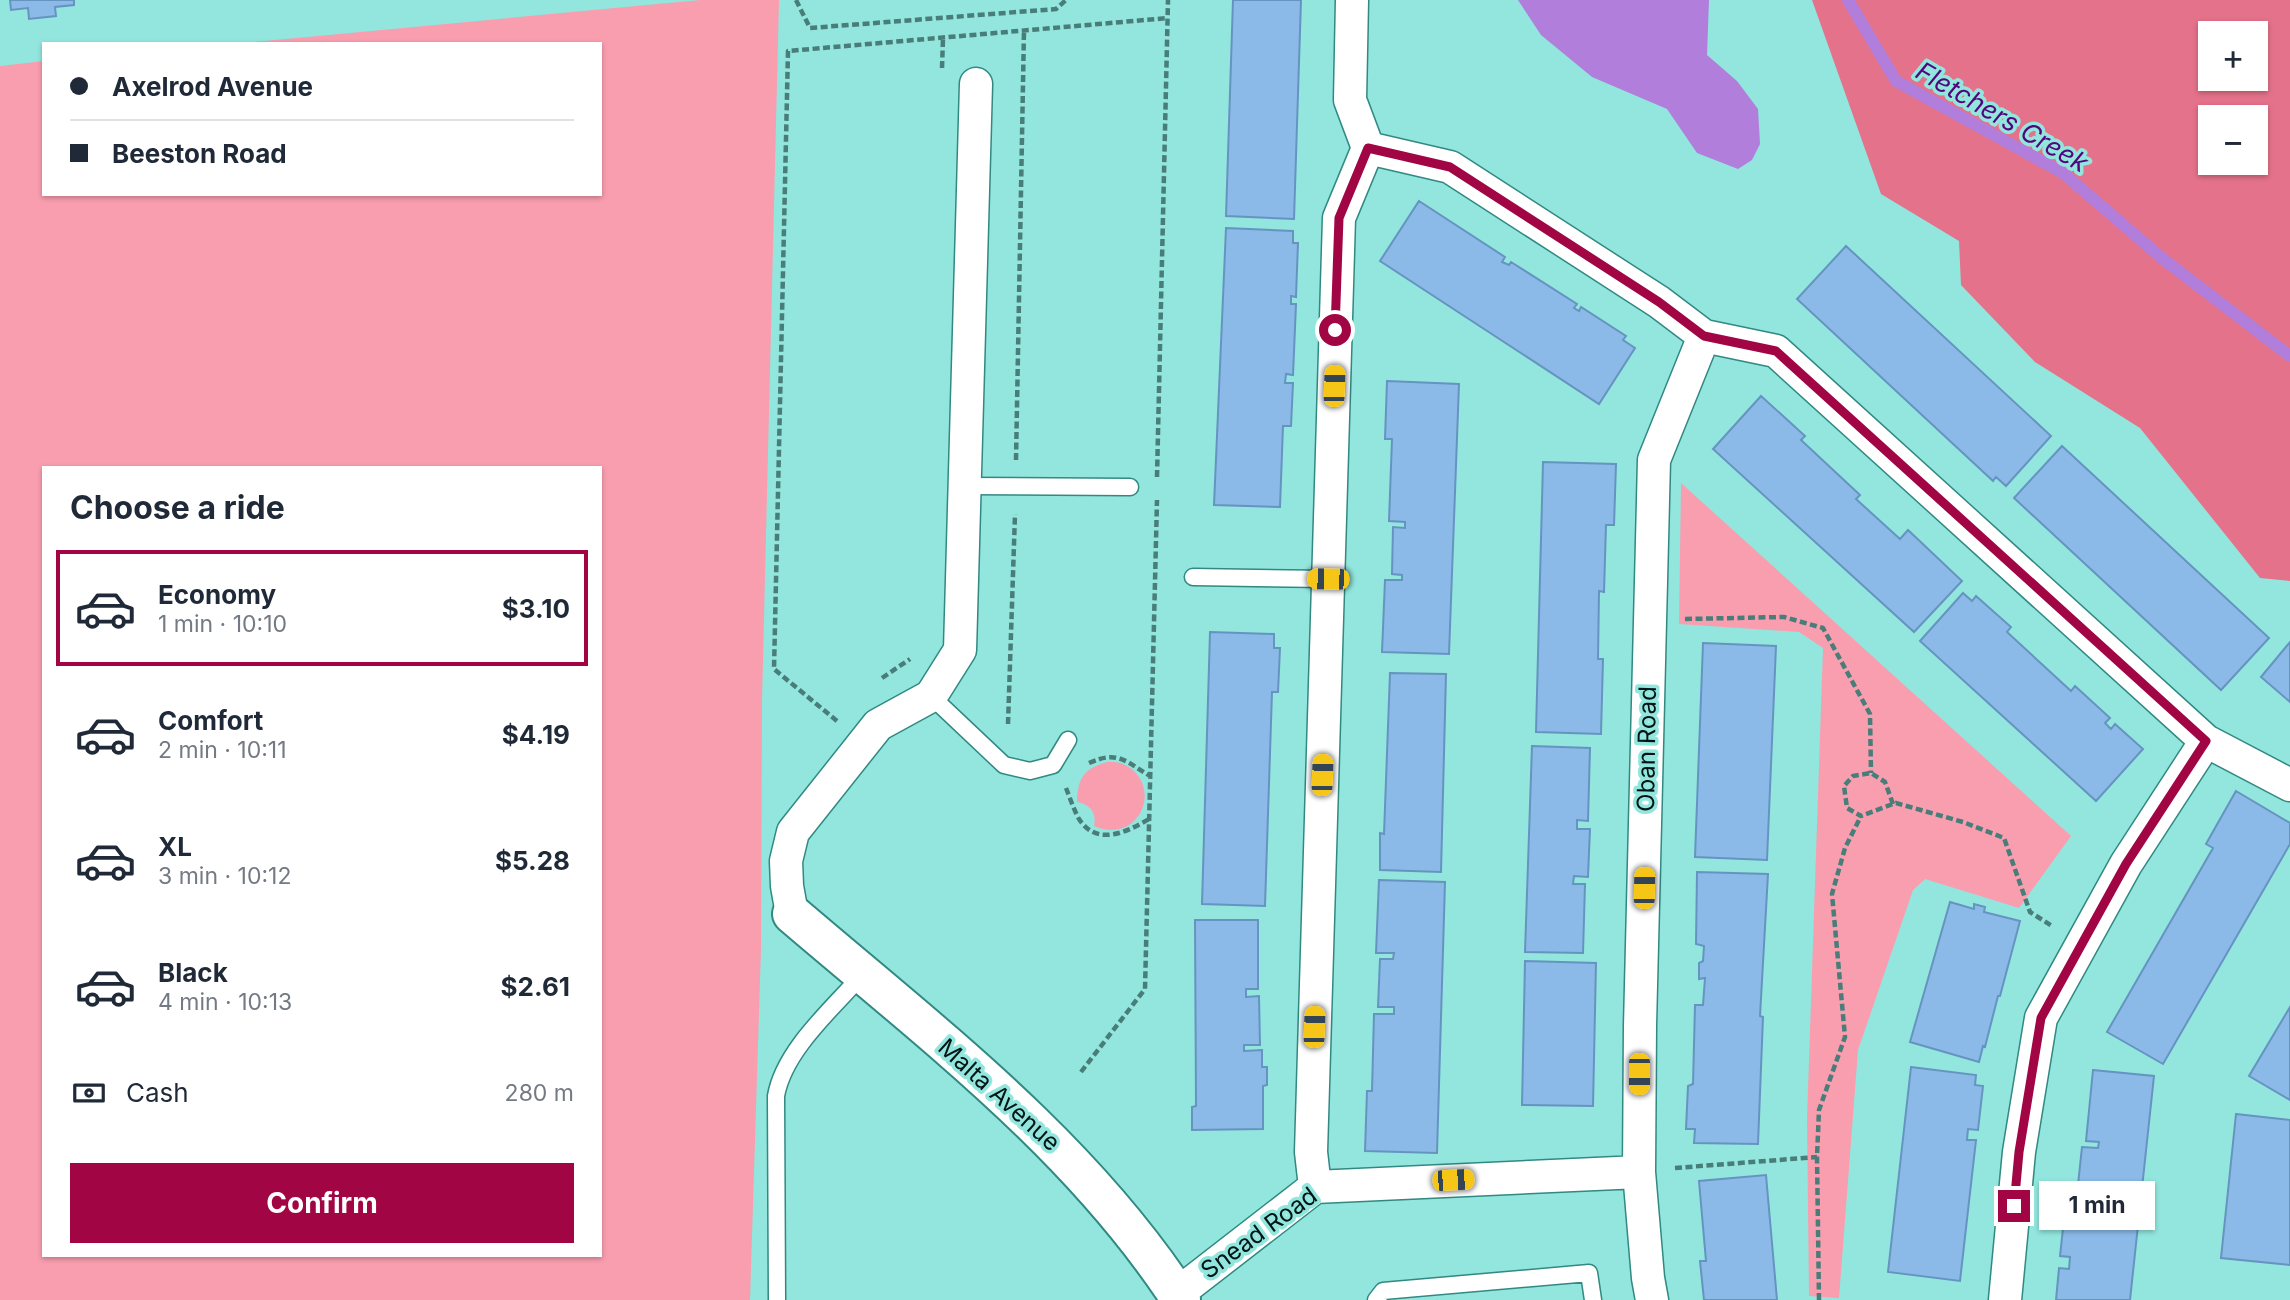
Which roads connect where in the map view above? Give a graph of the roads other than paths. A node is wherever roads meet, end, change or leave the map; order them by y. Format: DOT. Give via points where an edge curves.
graph roads {
  1 [pos="1352,0"];
  2 [pos="976,84"];
  3 [pos="1368,148"];
  4 [pos="1704,336"];
  5 [pos="964,486"];
  6 [pos="1130,486"];
  7 [pos="1193,576"];
  8 [pos="1328,579"];
  9 [pos="931,696"];
  10 [pos="1068,740"];
  11 [pos="2206,741"];
  12 [pos="2290,785"];
  13 [pos="792,914"];
  14 [pos="863,974"];
  15 [pos="1654,1170"];
  16 [pos="1315,1187"];
  17 [pos="1179,1297"];
  18 [pos="778,1300"];
  19 [pos="1376,1300"];
  20 [pos="1593,1300"];
  21 [pos="1653,1300"];
  22 [pos="2005,1300"];
  1 -- 3 [label="street" via="1350,100"];
  2 -- 5 [label="street"];
  3 -- 4 [label="street" via="1450,167"];
  3 -- 8 [label="street" via="1339,218"];
  4 -- 11 [label="street" via="1776,351"];
  4 -- 15 [label="street, Oban Road" via="1654,460 1640,1026"];
  5 -- 6 [label="lane"];
  5 -- 9 [label="street" via="960,650"];
  7 -- 8 [label="lane"];
  8 -- 16 [label="street" via="1311,1152"];
  9 -- 10 [label="lane" via="1004,765 1030,771 1053,765"];
  9 -- 13 [label="street" via="878,725 793,832 786,861"];
  11 -- 12 [label="street"];
  11 -- 22 [label="street" via="2126,864 2041,1018 2019,1152"];
  13 -- 14 [label="street, Malta Avenue"];
  14 -- 17 [label="street, Malta Avenue" via="1035,1124 1102,1195"];
  14 -- 18 [label="lane" via="796,1051 778,1086"];
  15 -- 16 [label="street, Snead Road"];
  15 -- 21 [label="street, Oban Road" via="1648,1278"];
  16 -- 17 [label="street, Snead Road"];
  19 -- 20 [label="lane" via="1383,1291 1589,1273"];
}
